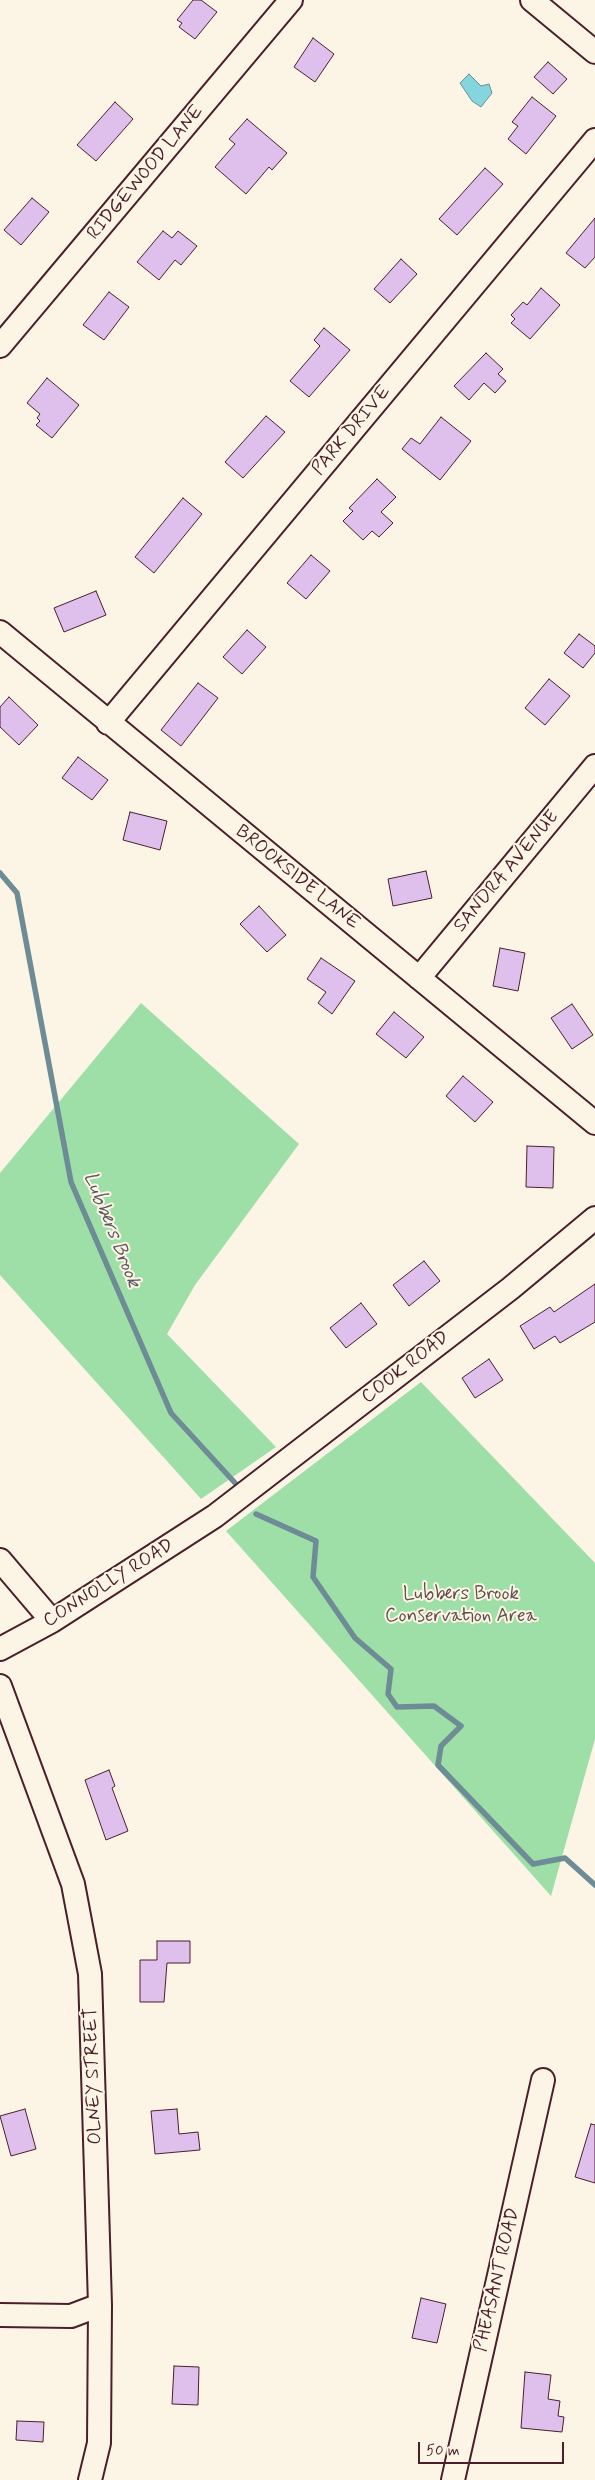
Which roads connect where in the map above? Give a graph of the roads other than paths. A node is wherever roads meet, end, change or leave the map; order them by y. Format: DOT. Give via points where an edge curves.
graph roads {
  1 [pos="291,0"];
  2 [pos="532,0"];
  3 [pos="595,52"];
  4 [pos="595,140"];
  5 [pos="0,346"];
  6 [pos="0,632"];
  7 [pos="108,723"];
  8 [pos="595,766"];
  9 [pos="419,978"];
  10 [pos="595,1123"];
  11 [pos="595,1218"];
  12 [pos="215,1516"];
  13 [pos="0,1560"];
  14 [pos="52,1621"];
  15 [pos="0,1648"];
  16 [pos="0,1686"];
  17 [pos="543,2080"];
  18 [pos="100,2304"];
  19 [pos="0,2315"];
  20 [pos="90,2480"];
  21 [pos="453,2480"];
  1 -- 5 [label="street, RIDGEWOOD LANE"];
  2 -- 3 [label="street"];
  4 -- 7 [label="street, PARK DRIVE"];
  6 -- 7 [label="street, BROOKSIDE LANE"];
  7 -- 9 [label="street, BROOKSIDE LANE"];
  8 -- 9 [label="street, SANDRA AVENUE"];
  9 -- 10 [label="street, BROOKSIDE LANE"];
  11 -- 12 [label="street, COOK ROAD" via="511,1288"];
  12 -- 14 [label="street, CONNOLLY ROAD"];
  13 -- 14 [label="street"];
  14 -- 15 [label="street, CONNOLLY ROAD"];
  16 -- 18 [label="street, OLNEY STREET" via="73,1884 90,1974"];
  17 -- 21 [label="street, PHEASANT ROAD"];
  18 -- 19 [label="street" via="71,2316"];
  18 -- 20 [label="street, OLNEY STREET" via="99,2443"];
}
